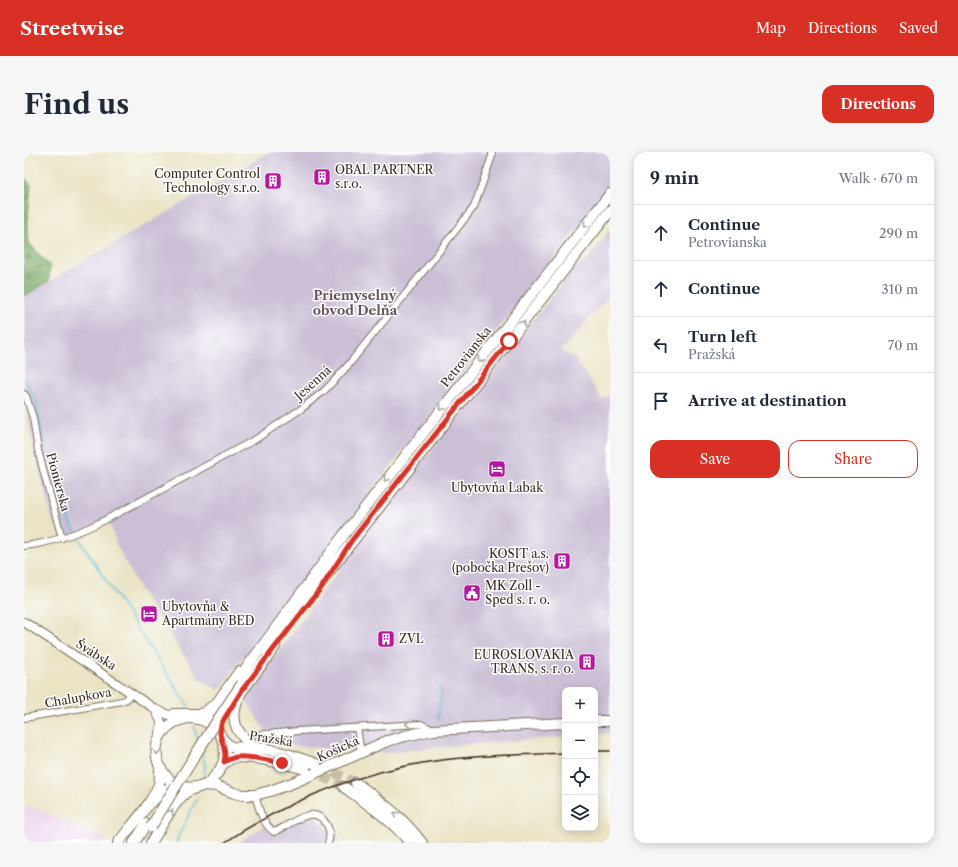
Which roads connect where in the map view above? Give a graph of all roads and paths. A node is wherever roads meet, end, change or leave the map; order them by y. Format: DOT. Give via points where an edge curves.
graph roads {
  1 [pos="492,152"];
  2 [pos="610,194"];
  3 [pos="610,211"];
  4 [pos="25,395"];
  5 [pos="62,538"];
  6 [pos="347,538"];
  7 [pos="24,546"];
  8 [pos="24,622"];
  9 [pos="241,685"];
  10 [pos="131,693"];
  11 [pos="219,699"];
  12 [pos="155,709"];
  13 [pos="24,718"];
  14 [pos="184,718"];
  15 [pos="197,719"];
  16 [pos="598,721"];
  17 [pos="610,721"];
  18 [pos="562,723"];
  19 [pos="357,728"];
  20 [pos="433,730"];
  21 [pos="257,735"];
  22 [pos="160,736"];
  23 [pos="222,737"];
  24 [pos="257,748"];
  25 [pos="361,753"];
  26 [pos="316,764"];
  27 [pos="223,765"];
  28 [pos="160,768"];
  29 [pos="305,770"];
  30 [pos="356,783"];
  31 [pos="178,785"];
  32 [pos="201,786"];
  33 [pos="344,787"];
  34 [pos="230,791"];
  35 [pos="255,795"];
  36 [pos="148,805"];
  37 [pos="148,826"];
  38 [pos="118,843"];
  39 [pos="134,843"];
  40 [pos="140,843"];
  41 [pos="151,843"];
  42 [pos="328,843"];
  43 [pos="410,843"];
  44 [pos="422,843"];
  1 -- 5 [label="street, Jesenná" via="474,207 350,363 324,391 301,410 256,439 105,520"];
  2 -- 6 [label="main road, Petrovianska, one-way"];
  6 -- 3 [label="main road, Petrovianska, one-way" via="436,435"];
  4 -- 5 [label="street, Pionierska"];
  5 -- 7 [label="street"];
  6 -- 9 [label="main road"];
  6 -- 11 [label="main road" via="311,573"];
  8 -- 10 [label="street, Švábska"];
  9 -- 23 [label="main road" via="221,725"];
  9 -- 24 [label="main road" via="235,708 235,722 238,731"];
  9 -- 37 [label="main road" via="213,716"];
  10 -- 12 [label="street, Švábska"];
  10 -- 13 [label="street, Chalupkova" via="122,701"];
  11 -- 12 [label="street" via="207,710 199,713 178,714"];
  11 -- 15 [label="main road" via="209,714"];
  12 -- 14 [label="street, Švábska" via="173,717"];
  12 -- 22 [label="street" via="161,722"];
  14 -- 15 [label="main road"];
  14 -- 22 [label="main road" via="165,729"];
  15 -- 23 [label="main road" via="211,725"];
  16 -- 17 [label="main road"];
  18 -- 20 [label="main road, Košická"];
  20 -- 19 [label="street, Košická, one-way" via="421,724"];
  19 -- 21 [label="street, Košická"];
  19 -- 25 [label="street"];
  20 -- 25 [label="main road, Košická" via="387,741"];
  22 -- 28 [label="main road, one-way" via="156,750"];
  23 -- 24 [label="main road, Pražská" via="231,747"];
  23 -- 27 [label="main road" via="225,755"];
  24 -- 26 [label="main road, Pražská" via="287,754"];
  25 -- 35 [label="main road, Košická" via="289,784"];
  27 -- 29 [label="main road, Pražská" via="235,757 256,758"];
  27 -- 32 [label="main road" via="218,774"];
  27 -- 34 [label="main road" via="222,777"];
  28 -- 31 [label="main road"];
  28 -- 36 [label="main road" via="158,786"];
  44 -- 30 [label="main road, one-way" via="399,816"];
  31 -- 32 [label="main road"];
  31 -- 36 [label="main road" via="170,787"];
  32 -- 34 [label="main road, Košická" via="217,786"];
  41 -- 32 [label="main road, one-way" via="183,795 188,790"];
  33 -- 43 [label="main road" via="377,809"];
  34 -- 35 [label="main road, Košická"];
  35 -- 42 [label="street" via="263,818 274,832 311,814 324,821 328,828"];
  36 -- 38 [label="main road"];
  37 -- 39 [label="main road"];
  37 -- 40 [label="main road"];
}
